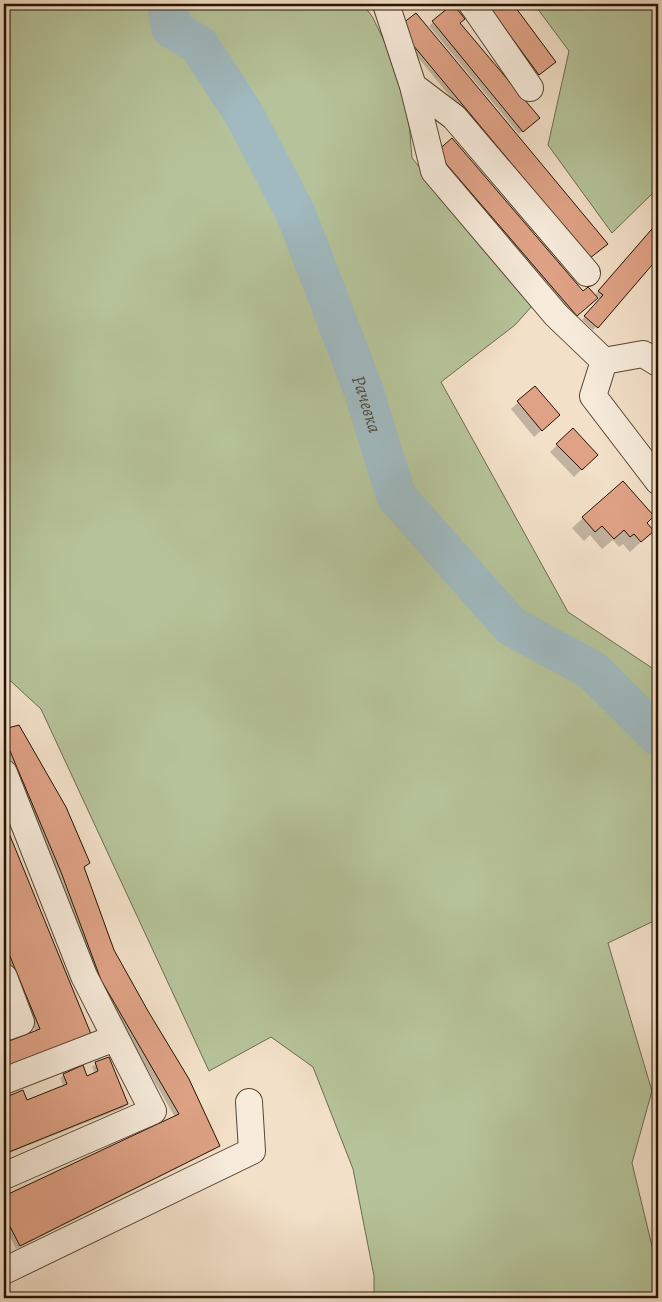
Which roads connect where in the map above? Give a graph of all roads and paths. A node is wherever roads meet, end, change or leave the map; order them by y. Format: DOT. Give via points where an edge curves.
graph roads {
  1 [pos="386,4"];
  2 [pos="472,4"];
  3 [pos="413,86"];
  4 [pos="530,88"];
  5 [pos="587,273"];
  6 [pos="604,361"];
  7 [pos="658,363"];
  8 [pos="658,481"];
  9 [pos="4,773"];
  10 [pos="4,978"];
  11 [pos="4,1028"];
  12 [pos="115,1038"];
  13 [pos="4,1081"];
  14 [pos="249,1102"];
  15 [pos="4,1176"];
  16 [pos="5,1267"];
  1 -- 3 [label="street"];
  2 -- 4 [label="street"];
  3 -- 5 [label="street" via="454,118"];
  3 -- 6 [label="street" via="434,171 556,315"];
  6 -- 7 [label="street" via="643,354"];
  6 -- 8 [label="street" via="593,396"];
  9 -- 12 [label="street" via="84,976"];
  10 -- 11 [label="street" via="21,1022"];
  12 -- 13 [label="street"];
  12 -- 15 [label="street" via="153,1111"];
  14 -- 16 [label="street" via="252,1151"];
}
